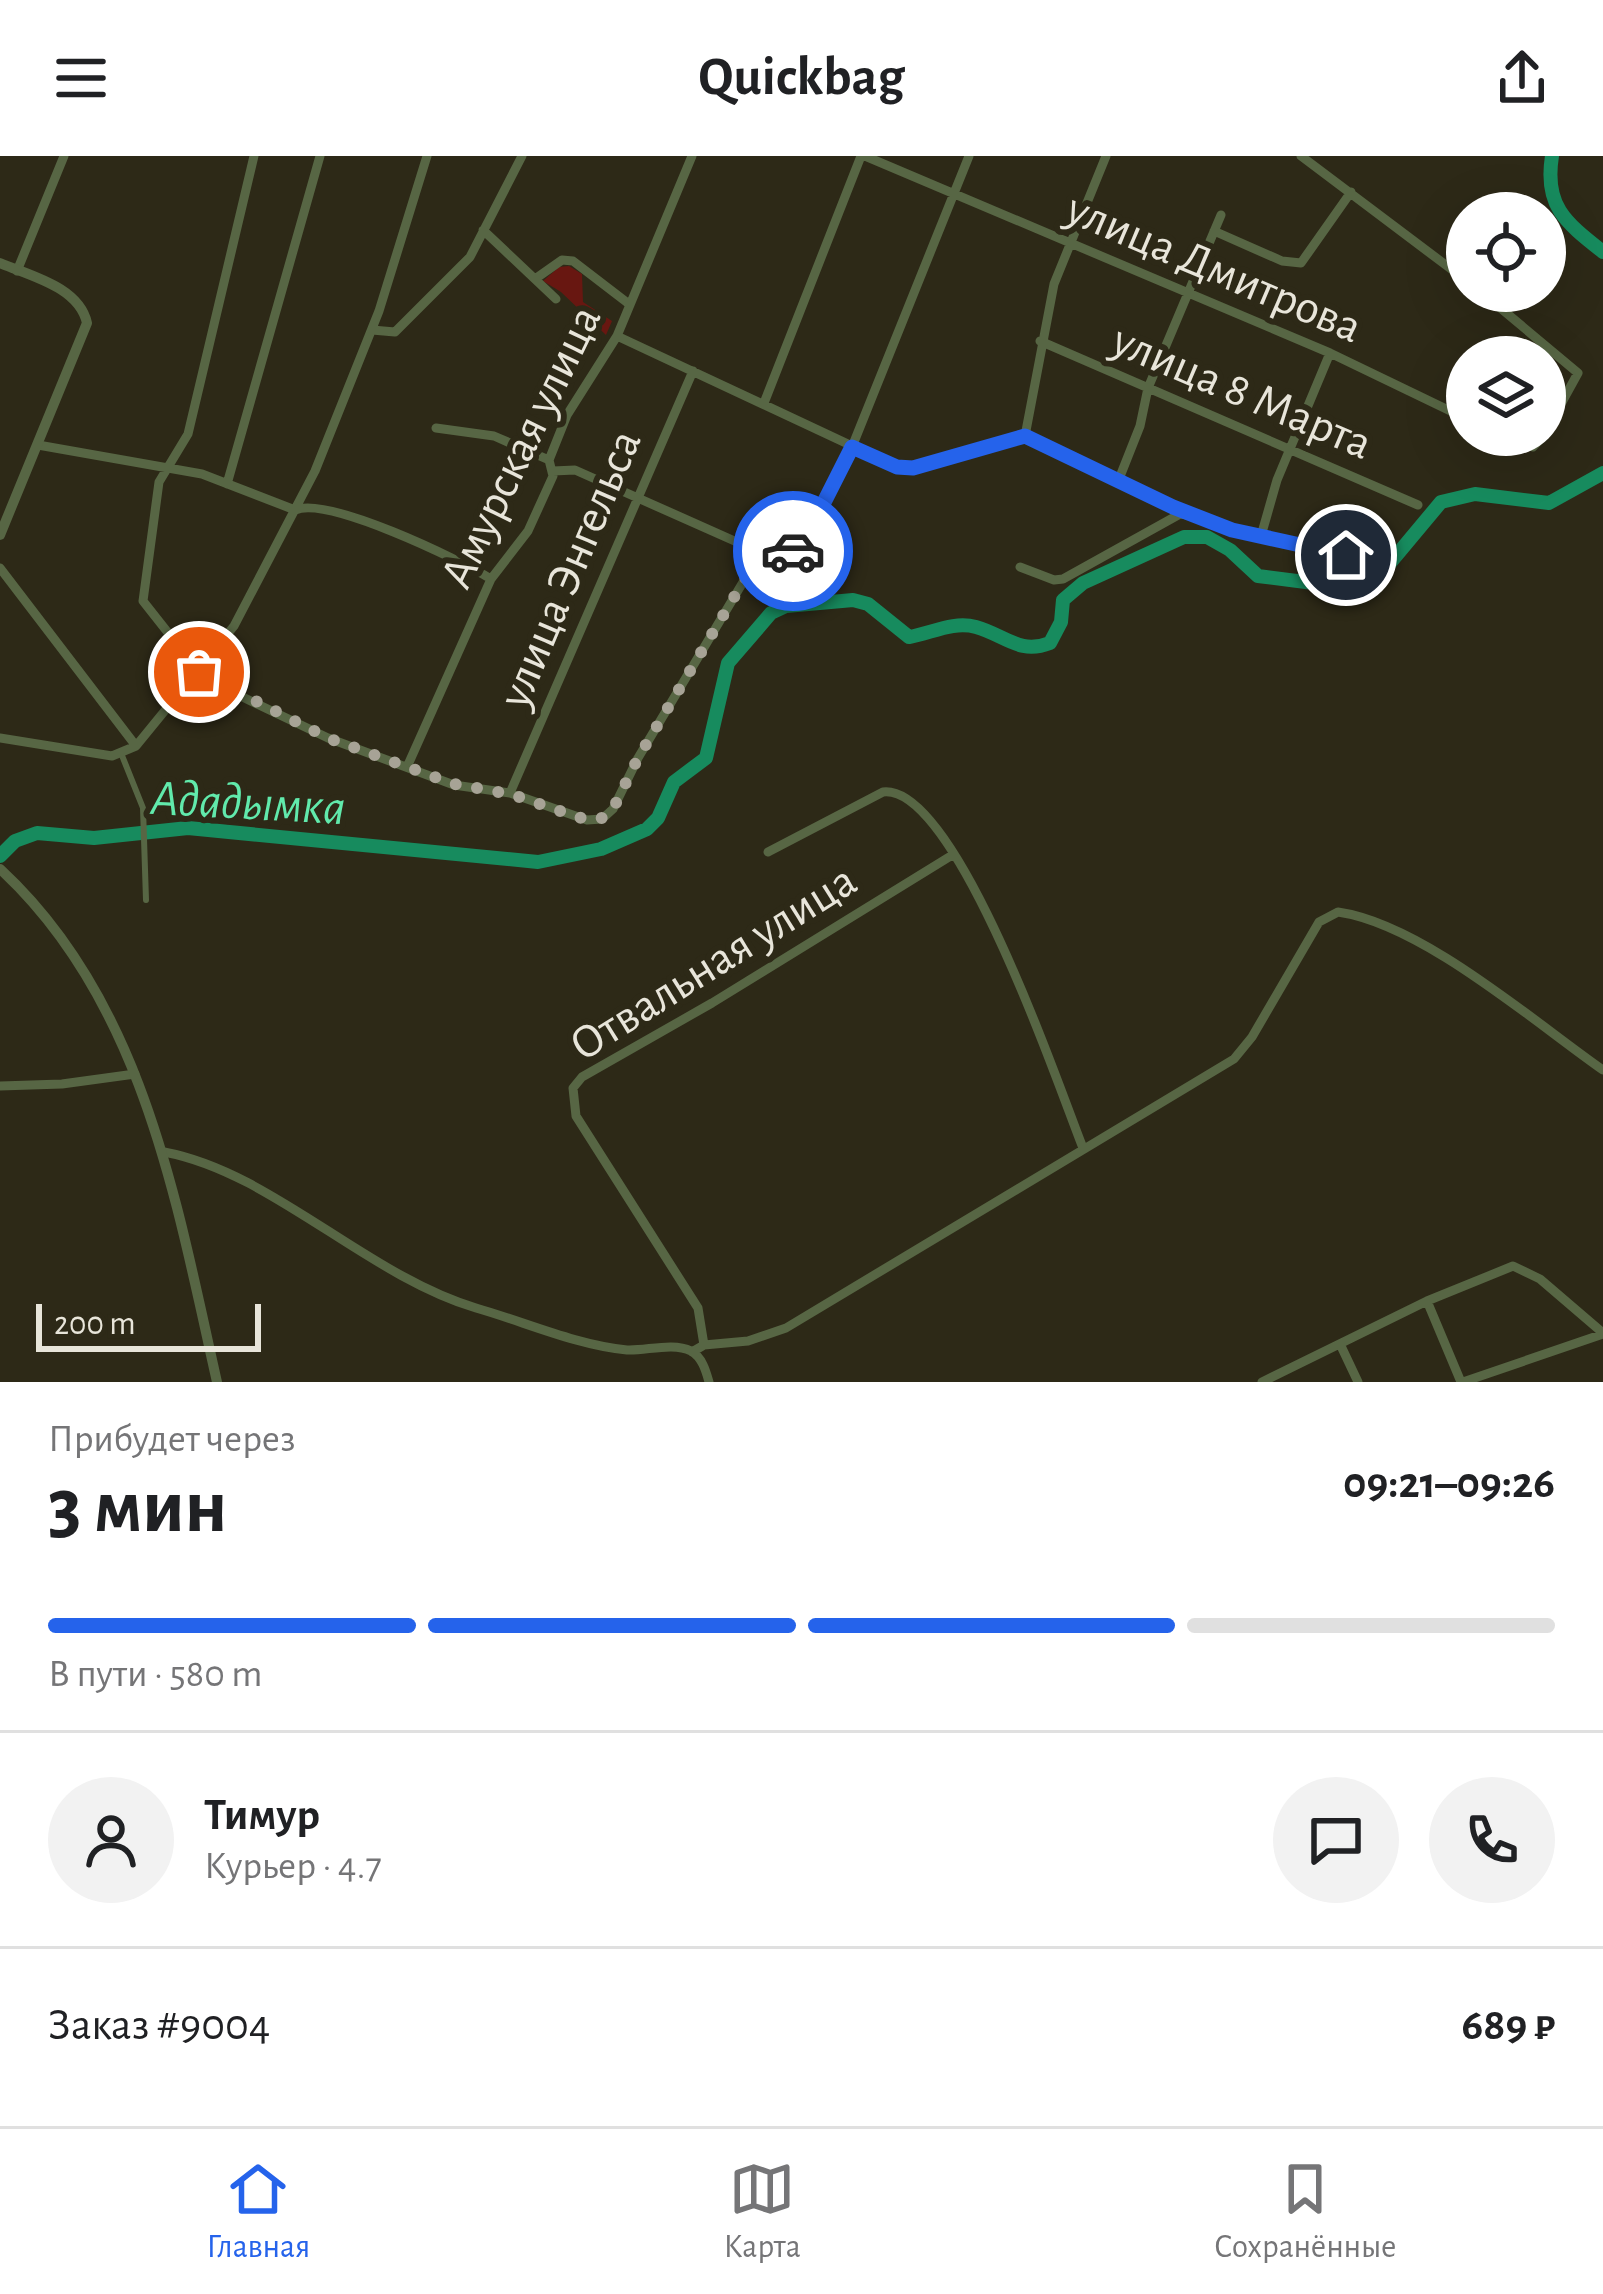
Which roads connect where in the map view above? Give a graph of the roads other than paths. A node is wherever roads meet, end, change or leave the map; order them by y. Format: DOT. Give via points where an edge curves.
graph roads {
  1 [pos="64,156"];
  2 [pos="254,156"];
  3 [pos="320,156"];
  4 [pos="427,156"];
  5 [pos="522,156"];
  6 [pos="692,156"];
  7 [pos="864,156"];
  8 [pos="969,156"];
  9 [pos="1106,156"];
  10 [pos="1301,156"];
  11 [pos="1351,192"];
  12 [pos="954,195"];
  13 [pos="1221,215"];
  14 [pos="483,230"];
  15 [pos="1214,231"];
  16 [pos="1069,241"];
  17 [pos="0,263"];
  18 [pos="1446,265"];
  19 [pos="17,271"];
  20 [pos="535,279"];
  21 [pos="1186,291"];
  22 [pos="556,299"];
  23 [pos="628,304"];
  24 [pos="1505,312"];
  25 [pos="372,330"];
  26 [pos="617,335"];
  27 [pos="1534,336"];
  28 [pos="1040,341"];
  29 [pos="1330,353"];
  30 [pos="1566,363"];
  31 [pos="693,371"];
  32 [pos="1148,388"];
  33 [pos="1566,394"];
  34 [pos="764,403"];
  35 [pos="1446,409"];
  36 [pos="436,428"];
  37 [pos="1025,436"];
  38 [pos="38,445"];
  39 [pos="852,447"];
  40 [pos="1289,449"];
  41 [pos="551,465"];
  42 [pos="170,469"];
  43 [pos="1119,479"];
  44 [pos="227,484"];
  45 [pos="637,498"];
  46 [pos="1418,505"];
  47 [pos="295,510"];
  48 [pos="1194,516"];
  49 [pos="0,535"];
  50 [pos="1261,536"];
  51 [pos="761,552"];
  52 [pos="1346,555"];
  53 [pos="1020,567"];
  54 [pos="0,568"];
  55 [pos="490,579"];
  56 [pos="199,672"];
  57 [pos="0,738"];
  58 [pos="136,746"];
  59 [pos="121,753"];
  60 [pos="407,766"];
  61 [pos="510,794"];
  62 [pos="768,852"];
  63 [pos="954,854"];
  64 [pos="3,872"];
  65 [pos="146,900"];
  66 [pos="1603,1070"];
  67 [pos="135,1074"];
  68 [pos="0,1086"];
  69 [pos="1083,1148"];
  70 [pos="164,1152"];
  71 [pos="1427,1301"];
  72 [pos="1603,1334"];
  73 [pos="704,1346"];
  74 [pos="1341,1346"];
  75 [pos="692,1352"];
  76 [pos="217,1382"];
  77 [pos="710,1382"];
  78 [pos="1262,1382"];
  79 [pos="1358,1382"];
  80 [pos="1462,1382"];
  1 -- 19 [label="street"];
  2 -- 42 [label="street" via="188,434"];
  3 -- 44 [label="street"];
  4 -- 25 [label="street"];
  5 -- 14 [label="street"];
  6 -- 23 [label="street, Амурская улица"];
  7 -- 12 [label="street, улица Дмитрова"];
  7 -- 34 [label="street"];
  8 -- 12 [label="street"];
  9 -- 16 [label="street"];
  10 -- 11 [label="street"];
  11 -- 15 [label="street" via="1301,263"];
  11 -- 18 [label="street"];
  12 -- 16 [label="street, улица Дмитрова"];
  12 -- 39 [label="street"];
  13 -- 15 [label="street"];
  14 -- 20 [label="street"];
  14 -- 25 [label="street" via="470,257 402,327"];
  15 -- 21 [label="street"];
  16 -- 21 [label="street, улица Дмитрова"];
  16 -- 28 [label="street"];
  17 -- 19 [label="street"];
  19 -- 38 [label="street" via="71,296 86,322"];
  20 -- 22 [label="street"];
  20 -- 23 [label="street" via="573,261"];
  21 -- 29 [label="street, улица Дмитрова"];
  21 -- 32 [label="street"];
  23 -- 26 [label="street, Амурская улица"];
  24 -- 27 [label="street"];
  25 -- 47 [label="street"];
  26 -- 31 [label="street"];
  26 -- 41 [label="street, Амурская улица" via="567,415"];
  28 -- 32 [label="street, улица 8 Марта"];
  28 -- 37 [label="street"];
  29 -- 35 [label="street, улица Дмитрова"];
  29 -- 40 [label="street"];
  30 -- 33 [label="street" via="1578,373"];
  31 -- 34 [label="street"];
  31 -- 45 [label="street, улица Энгельса"];
  32 -- 40 [label="street, улица 8 Марта"];
  32 -- 43 [label="street"];
  34 -- 39 [label="street"];
  36 -- 41 [label="street" via="494,436"];
  37 -- 39 [label="street" via="913,468"];
  37 -- 43 [label="street"];
  38 -- 42 [label="street"];
  38 -- 49 [label="street"];
  39 -- 51 [label="street" via="798,549"];
  40 -- 46 [label="street, улица 8 Марта"];
  40 -- 50 [label="street"];
  41 -- 45 [label="street"];
  41 -- 55 [label="street, Амурская улица" via="528,531"];
  42 -- 44 [label="street"];
  42 -- 56 [label="street" via="159,482 143,601"];
  43 -- 48 [label="street"];
  44 -- 47 [label="street"];
  45 -- 51 [label="street"];
  45 -- 61 [label="street, улица Энгельса"];
  47 -- 55 [label="street" via="331,512"];
  47 -- 56 [label="street" via="234,626"];
  48 -- 50 [label="street"];
  48 -- 53 [label="street" via="1180,514 1063,579"];
  50 -- 52 [label="street"];
  51 -- 61 [label="street" via="613,809 587,820"];
  54 -- 58 [label="street"];
  55 -- 60 [label="street, Амурская улица"];
  56 -- 58 [label="street"];
  56 -- 60 [label="street" via="328,738"];
  57 -- 59 [label="street"];
  58 -- 59 [label="street"];
  59 -- 65 [label="street" via="143,808"];
  60 -- 61 [label="street"];
  62 -- 63 [label="street" via="895,790"];
  63 -- 69 [label="street" via="1030,1005"];
  63 -- 73 [label="street, Отвальная улица" via="573,1088 576,1116 698,1308"];
  64 -- 67 [label="street" via="77,956"];
  66 -- 69 [label="street" via="1461,969 1389,929 1338,912 1319,922 1234,1059"];
  67 -- 68 [label="street"];
  67 -- 70 [label="street"];
  69 -- 73 [label="street" via="786,1328"];
  70 -- 75 [label="street" via="206,1163 406,1280 465,1305 627,1350"];
  70 -- 76 [label="street"];
  71 -- 72 [label="street" via="1513,1266"];
  71 -- 74 [label="street"];
  71 -- 80 [label="street"];
  72 -- 80 [label="street"];
  73 -- 75 [label="street"];
  74 -- 78 [label="street"];
  74 -- 79 [label="street"];
  75 -- 77 [label="street"];
}
